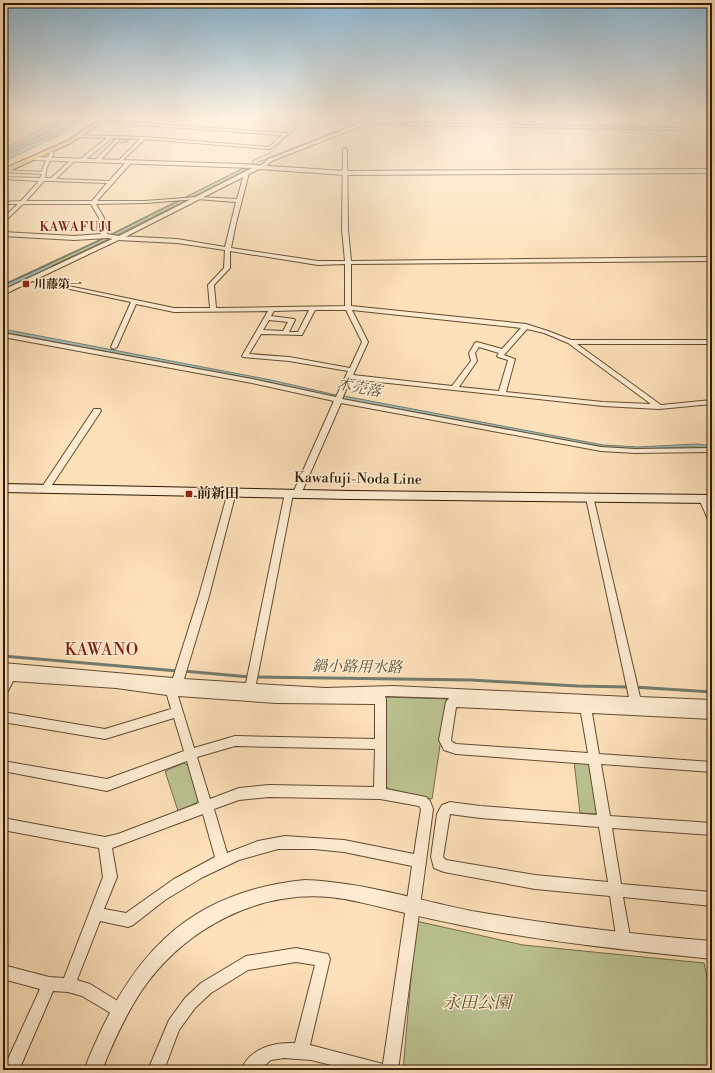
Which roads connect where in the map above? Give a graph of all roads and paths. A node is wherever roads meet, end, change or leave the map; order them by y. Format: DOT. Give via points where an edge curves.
graph roads {
  1 [pos="16,166"];
  2 [pos="46,166"];
  3 [pos="66,166"];
  4 [pos="125,166"];
  5 [pos="245,166"];
  6 [pos="345,166"];
  7 [pos="257,167"];
  8 [pos="45,170"];
  9 [pos="712,171"];
  10 [pos="3,174"];
  11 [pos="246,174"];
  12 [pos="345,174"];
  13 [pos="42,180"];
  14 [pos="52,180"];
  15 [pos="110,182"];
  16 [pos="192,199"];
  17 [pos="239,201"];
  18 [pos="3,203"];
  19 [pos="22,203"];
  20 [pos="93,203"];
  21 [pos="3,221"];
  22 [pos="3,234"];
  23 [pos="112,236"];
  24 [pos="228,249"];
  25 [pos="712,259"];
  26 [pos="348,262"];
  27 [pos="32,279"];
  28 [pos="3,293"];
  29 [pos="134,302"];
  30 [pos="313,308"];
  31 [pos="348,308"];
  32 [pos="213,309"];
  33 [pos="272,309"];
  34 [pos="266,318"];
  35 [pos="526,326"];
  36 [pos="259,332"];
  37 [pos="285,333"];
  38 [pos="3,335"];
  39 [pos="570,342"];
  40 [pos="712,342"];
  41 [pos="114,347"];
  42 [pos="504,352"];
  43 [pos="350,373"];
  44 [pos="454,388"];
  45 [pos="502,393"];
  46 [pos="338,400"];
  47 [pos="712,402"];
  48 [pos="659,407"];
  49 [pos="98,411"];
  50 [pos="712,450"];
  51 [pos="3,488"];
  52 [pos="45,489"];
  53 [pos="232,492"];
  54 [pos="293,494"];
  55 [pos="590,498"];
  56 [pos="708,499"];
  57 [pos="712,517"];
  58 [pos="9,670"];
  59 [pos="252,680"];
  60 [pos="174,687"];
  61 [pos="3,690"];
  62 [pos="636,702"];
  63 [pos="712,705"];
  64 [pos="586,708"];
  65 [pos="178,712"];
  66 [pos="712,714"];
  67 [pos="3,717"];
  68 [pos="380,744"];
  69 [pos="191,754"];
  70 [pos="596,759"];
  71 [pos="3,766"];
  72 [pos="712,767"];
  73 [pos="380,793"];
  74 [pos="206,806"];
  75 [pos="606,821"];
  76 [pos="3,824"];
  77 [pos="712,829"];
  78 [pos="105,843"];
  79 [pos="223,861"];
  80 [pos="419,861"];
  81 [pos="616,891"];
  82 [pos="712,899"];
  83 [pos="413,907"];
  84 [pos="97,914"];
  85 [pos="624,942"];
  86 [pos="712,950"];
  87 [pos="3,972"];
  88 [pos="49,984"];
  89 [pos="68,985"];
  90 [pos="119,1010"];
  91 [pos="301,1050"];
  92 [pos="11,1070"];
  93 [pos="92,1070"];
  94 [pos="156,1070"];
  95 [pos="249,1070"];
  96 [pos="379,1070"];
  97 [pos="390,1070"];
  1 -- 8 [label="street"];
  1 -- 10 [label="main road"];
  2 -- 8 [label="street"];
  3 -- 14 [label="street"];
  4 -- 15 [label="street"];
  5 -- 7 [label="street"];
  6 -- 12 [label="street"];
  7 -- 11 [label="street"];
  7 -- 12 [label="street"];
  8 -- 10 [label="street"];
  8 -- 13 [label="street"];
  9 -- 12 [label="street"];
  10 -- 13 [label="street"];
  11 -- 16 [label="street"];
  11 -- 17 [label="street"];
  12 -- 26 [label="street"];
  13 -- 14 [label="street"];
  13 -- 19 [label="street"];
  14 -- 15 [label="street"];
  15 -- 20 [label="street"];
  16 -- 17 [label="street"];
  16 -- 20 [label="street"];
  16 -- 23 [label="street"];
  17 -- 24 [label="street"];
  18 -- 19 [label="street"];
  19 -- 20 [label="street"];
  19 -- 21 [label="street"];
  20 -- 23 [label="street"];
  22 -- 23 [label="street" via="45,238"];
  23 -- 24 [label="street" via="177,241"];
  23 -- 27 [label="street"];
  24 -- 26 [label="street" via="312,263"];
  24 -- 32 [label="street" via="227,268 211,285"];
  25 -- 26 [label="street"];
  26 -- 31 [label="street"];
  27 -- 28 [label="street"];
  27 -- 29 [label="street"];
  29 -- 32 [label="street" via="174,310"];
  29 -- 41 [label="street"];
  30 -- 31 [label="street"];
  30 -- 33 [label="street"];
  30 -- 37 [label="street" via="300,334"];
  31 -- 35 [label="street"];
  31 -- 43 [label="street" via="365,342"];
  32 -- 33 [label="street"];
  33 -- 34 [label="street"];
  34 -- 36 [label="street"];
  34 -- 37 [label="street" via="292,320"];
  35 -- 39 [label="street"];
  35 -- 42 [label="street"];
  36 -- 37 [label="street"];
  36 -- 43 [label="street" via="245,356 289,359"];
  38 -- 46 [label="street" via="252,381"];
  39 -- 40 [label="street"];
  39 -- 48 [label="street"];
  42 -- 44 [label="street" via="477,344 472,353 474,361"];
  42 -- 45 [label="street" via="500,356 512,359"];
  43 -- 44 [label="street"];
  43 -- 46 [label="street"];
  44 -- 45 [label="street"];
  45 -- 48 [label="street"];
  46 -- 50 [label="street" via="601,449"];
  46 -- 54 [label="street"];
  47 -- 48 [label="street"];
  49 -- 52 [label="street"];
  51 -- 52 [label="main road, Kawafuji-Noda Line"];
  52 -- 53 [label="main road, Kawafuji-Noda Line"];
  53 -- 54 [label="main road, Kawafuji-Noda Line"];
  53 -- 60 [label="street" via="204,596"];
  54 -- 55 [label="main road, Kawafuji-Noda Line"];
  54 -- 59 [label="street"];
  55 -- 56 [label="main road, Kawafuji-Noda Line"];
  55 -- 62 [label="street"];
  56 -- 57 [label="street"];
  58 -- 60 [label="street" via="116,684"];
  58 -- 61 [label="street"];
  59 -- 60 [label="street"];
  59 -- 62 [label="street" via="325,692 394,691"];
  60 -- 65 [label="street"];
  60 -- 68 [label="street" via="244,698 381,699"];
  62 -- 63 [label="street"];
  64 -- 66 [label="street"];
  64 -- 70 [label="street"];
  64 -- 70 [label="street" via="451,702 445,740 448,746 456,749"];
  65 -- 67 [label="street" via="105,734"];
  65 -- 69 [label="street"];
  68 -- 69 [label="street" via="235,741"];
  68 -- 73 [label="street"];
  69 -- 71 [label="street" via="107,785"];
  69 -- 74 [label="street"];
  70 -- 72 [label="street"];
  70 -- 75 [label="street"];
  73 -- 74 [label="street" via="239,794"];
  73 -- 80 [label="street" via="426,805"];
  74 -- 78 [label="street"];
  74 -- 79 [label="street"];
  75 -- 77 [label="street"];
  75 -- 81 [label="street"];
  75 -- 81 [label="street" via="450,808 443,814 437,858 444,866 535,882"];
  76 -- 78 [label="street"];
  78 -- 84 [label="street" via="110,877"];
  79 -- 80 [label="street" via="278,843 317,842"];
  79 -- 84 [label="street" via="198,872 146,904 128,920"];
  80 -- 83 [label="street"];
  81 -- 82 [label="street"];
  81 -- 85 [label="street"];
  83 -- 85 [label="street" via="490,923"];
  83 -- 90 [label="street" via="336,890 305,889 280,891 232,905 181,936 162,952"];
  83 -- 97 [label="street"];
  84 -- 89 [label="street"];
  85 -- 86 [label="street"];
  87 -- 88 [label="street"];
  88 -- 89 [label="street"];
  88 -- 92 [label="street"];
  89 -- 90 [label="street" via="85,989"];
  90 -- 93 [label="street"];
  91 -- 94 [label="street" via="323,959 296,955 246,963 206,988 190,1003 174,1025"];
  91 -- 95 [label="street" via="274,1052 256,1061"];
  91 -- 96 [label="street"];
}
